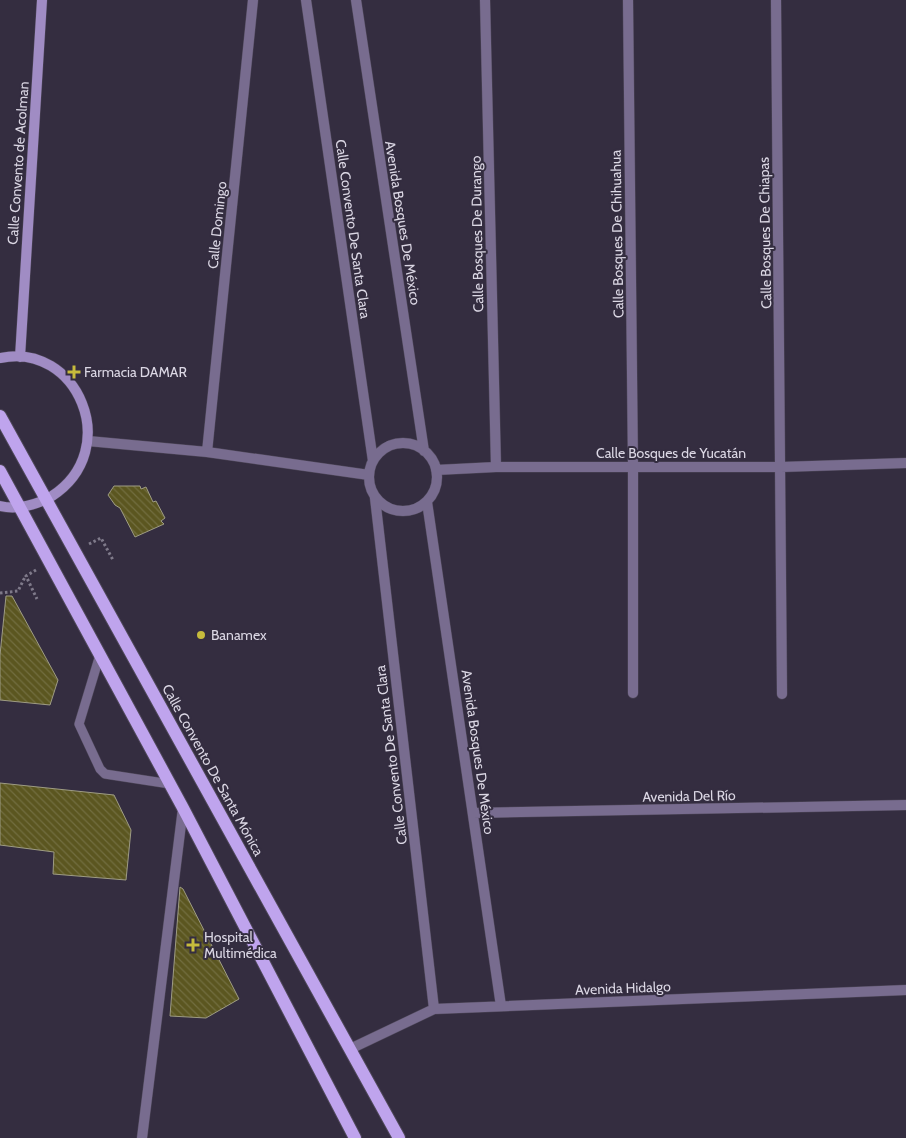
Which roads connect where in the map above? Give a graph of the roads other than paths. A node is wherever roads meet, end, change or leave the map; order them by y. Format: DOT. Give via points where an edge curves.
graph roads {
  1 [pos="42,0"];
  2 [pos="254,0"];
  3 [pos="306,0"];
  4 [pos="356,0"];
  5 [pos="485,0"];
  6 [pos="628,0"];
  7 [pos="776,0"];
  8 [pos="20,357"];
  9 [pos="0,358"];
  10 [pos="0,416"];
  11 [pos="88,441"];
  12 [pos="424,451"];
  13 [pos="207,452"];
  14 [pos="373,461"];
  15 [pos="906,463"];
  16 [pos="496,467"];
  17 [pos="633,467"];
  18 [pos="781,467"];
  19 [pos="436,470"];
  20 [pos="0,471"];
  21 [pos="369,475"];
  22 [pos="375,498"];
  23 [pos="46,499"];
  24 [pos="427,502"];
  25 [pos="0,506"];
  26 [pos="19,507"];
  27 [pos="100,658"];
  28 [pos="633,693"];
  29 [pos="782,694"];
  30 [pos="170,784"];
  31 [pos="906,805"];
  32 [pos="183,808"];
  33 [pos="473,813"];
  34 [pos="906,990"];
  35 [pos="501,1006"];
  36 [pos="434,1009"];
  37 [pos="350,1049"];
  38 [pos="142,1138"];
  39 [pos="355,1138"];
  40 [pos="399,1138"];
  1 -- 8 [label="street, Calle Convento de Acolman"];
  2 -- 13 [label="street, Calle Domingo"];
  3 -- 14 [label="street, Calle Convento De Santa Clara"];
  4 -- 12 [label="street, Avenida Bosques De México"];
  5 -- 16 [label="street, Calle Bosques De Durango"];
  6 -- 17 [label="street, Calle Bosques De Chihuahua"];
  7 -- 18 [label="street, Calle Bosques De Chiapas"];
  8 -- 9 [label="street"];
  8 -- 11 [label="street" via="36,360 66,378 84,407"];
  10 -- 23 [label="main road, Calle Convento De Santa Mónica"];
  11 -- 13 [label="street"];
  11 -- 23 [label="street" via="75,475"];
  12 -- 14 [label="street" via="415,446 396,444 379,453"];
  12 -- 19 [label="street"];
  13 -- 21 [label="street"];
  14 -- 21 [label="street"];
  15 -- 18 [label="street, Calle Bosques de Yucatán"];
  16 -- 17 [label="street, Calle Bosques de Yucatán"];
  16 -- 19 [label="street, Calle Bosques de Yucatán"];
  17 -- 18 [label="street, Calle Bosques de Yucatán"];
  17 -- 28 [label="street, Calle Bosques De Chihuahua"];
  18 -- 29 [label="street, Calle Bosques De Chiapas"];
  19 -- 24 [label="street" via="436,487"];
  20 -- 26 [label="main road"];
  21 -- 22 [label="street"];
  22 -- 24 [label="street" via="400,511 419,508"];
  22 -- 36 [label="street, Calle Convento De Santa Clara"];
  23 -- 26 [label="street"];
  23 -- 37 [label="main road, Calle Convento De Santa Mónica"];
  24 -- 33 [label="street, Avenida Bosques De México"];
  25 -- 26 [label="street"];
  26 -- 27 [label="main road"];
  27 -- 30 [label="main road"];
  27 -- 30 [label="lane" via="78,724 100,769 112,776"];
  30 -- 32 [label="main road"];
  31 -- 33 [label="street, Avenida Del Río"];
  32 -- 38 [label="street"];
  32 -- 39 [label="main road"];
  33 -- 35 [label="street, Avenida Bosques De México"];
  34 -- 35 [label="street, Avenida Hidalgo"];
  35 -- 36 [label="street, Avenida Hidalgo"];
  36 -- 37 [label="street, Avenida Hidalgo"];
  37 -- 40 [label="main road, Calle Convento De Santa Mónica"];
}
